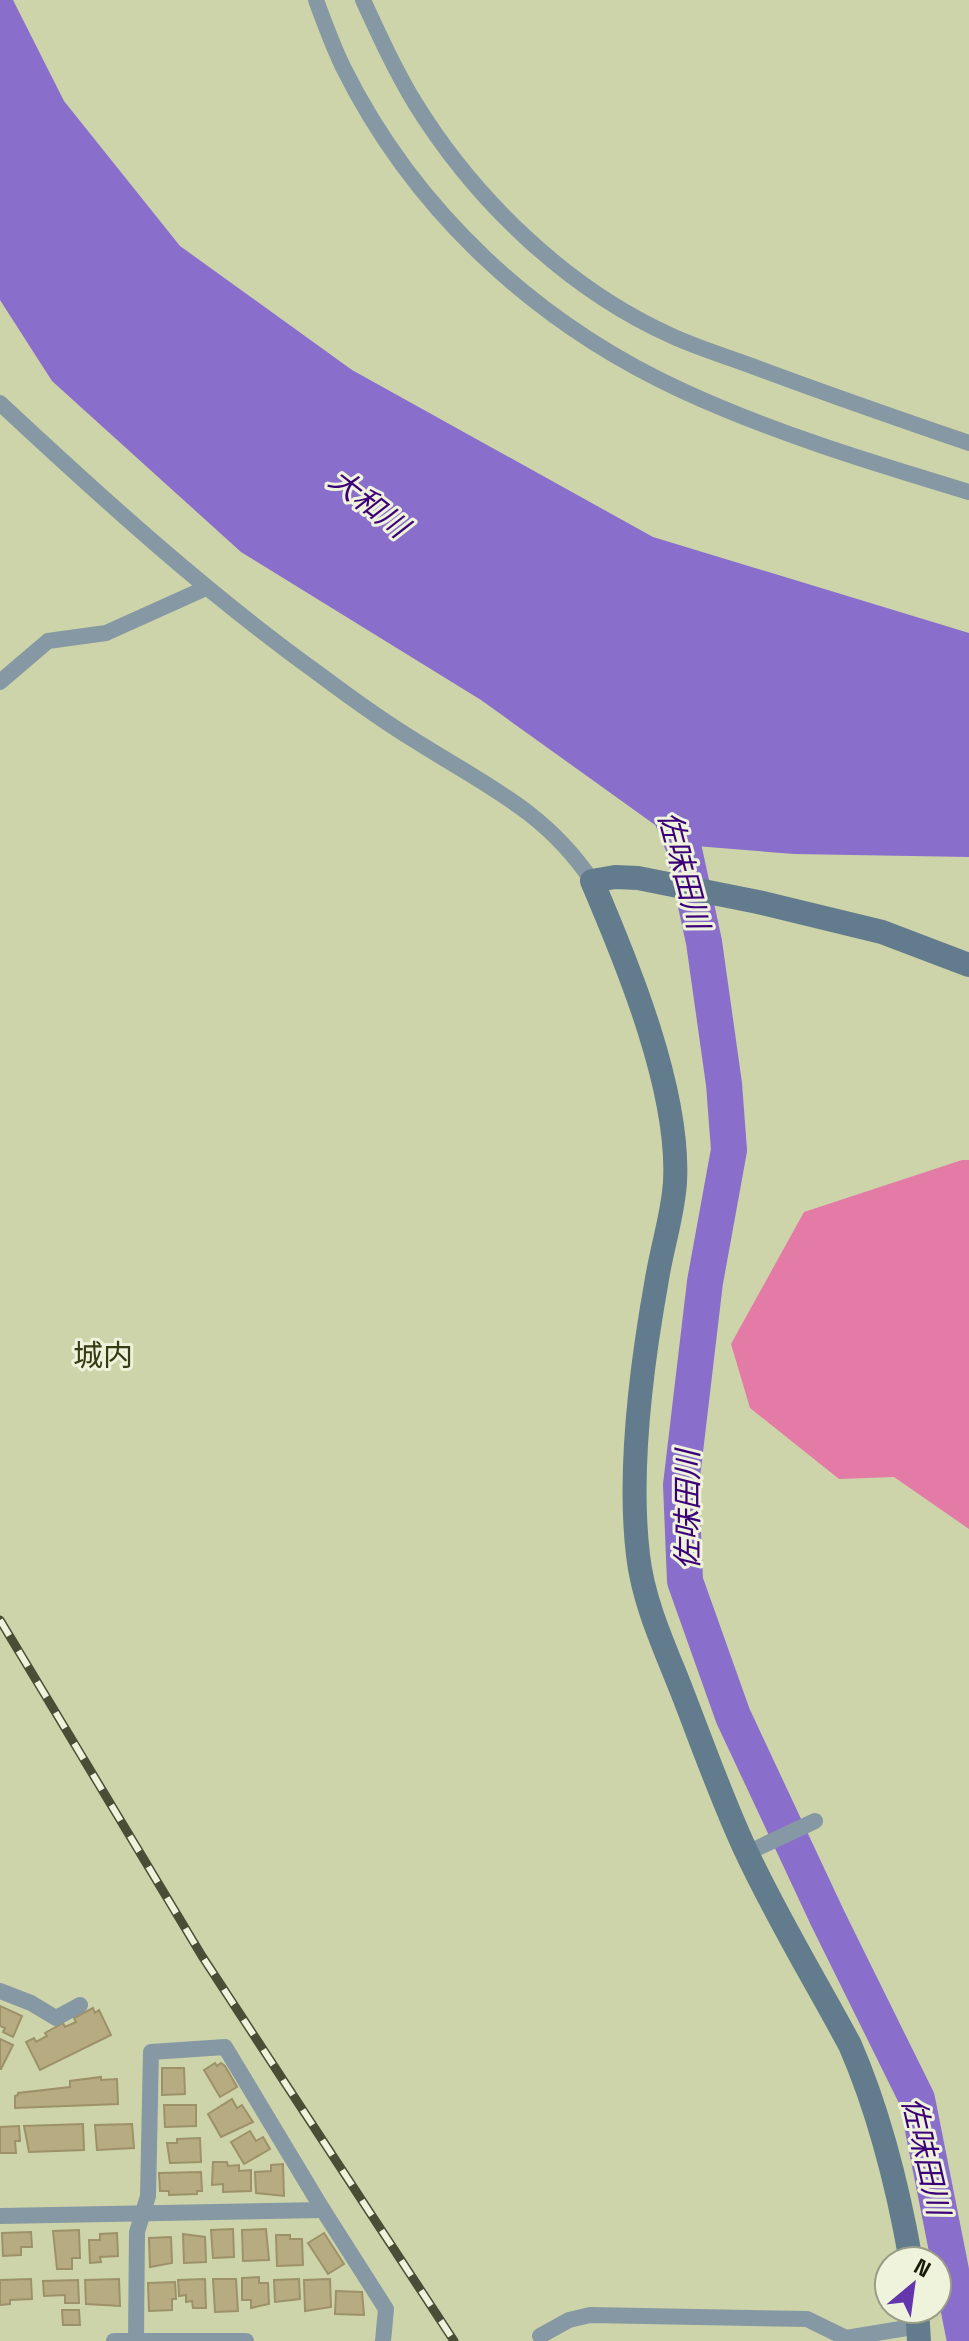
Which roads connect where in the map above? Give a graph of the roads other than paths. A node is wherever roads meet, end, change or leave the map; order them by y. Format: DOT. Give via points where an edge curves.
graph roads {
  1 [pos="316,0"];
  2 [pos="363,0"];
  3 [pos="0,403"];
  4 [pos="969,443"];
  5 [pos="969,492"];
  6 [pos="206,588"];
  7 [pos="0,682"];
  8 [pos="592,881"];
  9 [pos="969,965"];
  10 [pos="815,1821"];
  11 [pos="753,1850"];
  12 [pos="0,1991"];
  13 [pos="80,2005"];
  14 [pos="323,2210"];
  15 [pos="142,2213"];
  16 [pos="0,2216"];
  17 [pos="907,2245"];
  18 [pos="918,2325"];
  19 [pos="540,2336"];
  20 [pos="136,2340"];
  21 [pos="114,2341"];
  22 [pos="246,2341"];
  23 [pos="383,2341"];
  1 -- 5 [label="street" via="343,68 427,197 508,281 559,320 683,392"];
  2 -- 4 [label="street" via="415,103 456,162 564,270 671,336"];
  3 -- 6 [label="street"];
  6 -- 7 [label="street" via="106,633 48,641"];
  6 -- 8 [label="street" via="365,707 531,812 558,836"];
  8 -- 9 [label="street" via="638,878 758,902 872,929"];
  8 -- 11 [label="street" via="659,1064 674,1154 672,1209 642,1392 638,1557 647,1598 728,1811"];
  10 -- 11 [label="street"];
  11 -- 17 [label="street" via="864,2077"];
  12 -- 13 [label="street" via="56,2018"];
  14 -- 15 [label="street"];
  14 -- 15 [label="street" via="225,2047 151,2052 148,2196"];
  14 -- 23 [label="street" via="386,2309"];
  15 -- 16 [label="street"];
  15 -- 20 [label="street" via="137,2232"];
  18 -- 19 [label="street" via="846,2338 807,2319 590,2315"];
  20 -- 21 [label="street"];
  20 -- 22 [label="street"];
}
